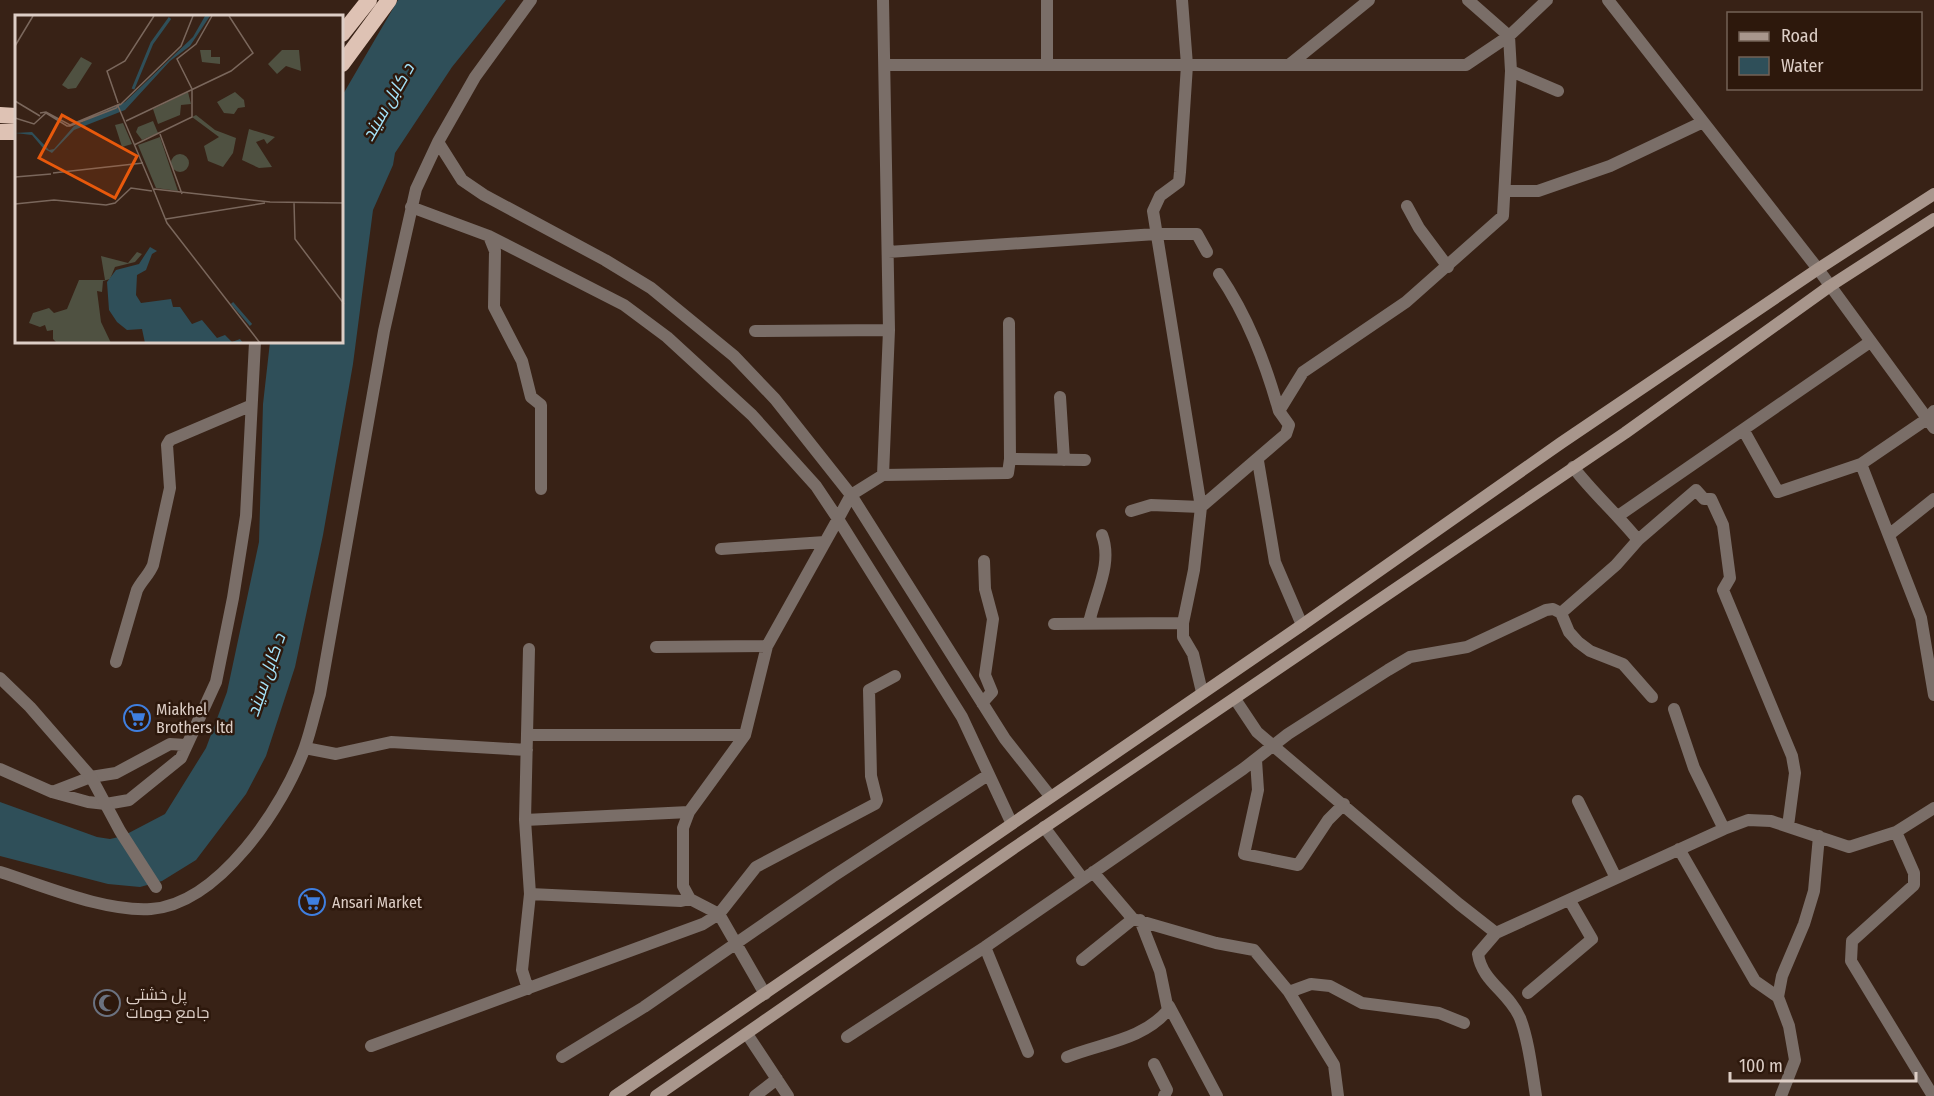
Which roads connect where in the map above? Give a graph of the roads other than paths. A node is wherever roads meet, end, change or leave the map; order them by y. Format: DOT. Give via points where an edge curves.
graph roads {
  1 [pos="369,0"];
  2 [pos="389,0"];
  3 [pos="531,0"];
  4 [pos="883,0"];
  5 [pos="1047,0"];
  6 [pos="1182,0"];
  7 [pos="1369,0"];
  8 [pos="1468,0"];
  9 [pos="1547,0"];
  10 [pos="1608,0"];
  11 [pos="344,31"];
  12 [pos="1509,36"];
  13 [pos="344,61"];
  14 [pos="1047,64"];
  15 [pos="885,65"];
  16 [pos="1187,65"];
  17 [pos="1290,65"];
  18 [pos="1511,71"];
  19 [pos="1558,91"];
  20 [pos="0,115"];
  21 [pos="15,116"];
  22 [pos="1703,122"];
  23 [pos="438,142"];
  24 [pos="1506,191"];
  25 [pos="1934,194"];
  26 [pos="1407,206"];
  27 [pos="411,207"];
  28 [pos="1934,219"];
  29 [pos="1156,234"];
  30 [pos="489,236"];
  31 [pos="888,252"];
  32 [pos="1208,252"];
  33 [pos="1448,267"];
  34 [pos="1818,269"];
  35 [pos="1219,274"];
  36 [pos="1830,286"];
  37 [pos="1009,323"];
  38 [pos="889,330"];
  39 [pos="755,331"];
  40 [pos="1870,342"];
  41 [pos="255,344"];
  42 [pos="1060,397"];
  43 [pos="250,406"];
  44 [pos="1279,411"];
  45 [pos="1932,419"];
  46 [pos="1744,431"];
  47 [pos="1010,459"];
  48 [pos="1085,459"];
  49 [pos="1064,460"];
  50 [pos="1258,461"];
  51 [pos="1861,464"];
  52 [pos="1573,467"];
  53 [pos="883,475"];
  54 [pos="541,489"];
  55 [pos="851,495"];
  56 [pos="1934,499"];
  57 [pos="1201,507"];
  58 [pos="1131,511"];
  59 [pos="1618,516"];
  60 [pos="838,519"];
  61 [pos="1890,534"];
  62 [pos="1102,535"];
  63 [pos="1638,540"];
  64 [pos="825,542"];
  65 [pos="721,549"];
  66 [pos="984,561"];
  67 [pos="1561,613"];
  68 [pos="1089,623"];
  69 [pos="1183,623"];
  70 [pos="1054,624"];
  71 [pos="1302,625"];
  72 [pos="767,646"];
  73 [pos="656,647"];
  74 [pos="529,649"];
  75 [pos="116,662"];
  76 [pos="895,675"];
  77 [pos="0,678"];
  78 [pos="1202,692"];
  79 [pos="1934,695"];
  80 [pos="1652,697"];
  81 [pos="1235,699"];
  82 [pos="982,703"];
  83 [pos="1674,709"];
  84 [pos="528,735"];
  85 [pos="745,735"];
  86 [pos="186,745"];
  87 [pos="1273,746"];
  88 [pos="305,748"];
  89 [pos="527,750"];
  90 [pos="1256,760"];
  91 [pos="0,768"];
  92 [pos="988,775"];
  93 [pos="91,777"];
  94 [pos="52,792"];
  95 [pos="1050,796"];
  96 [pos="1578,801"];
  97 [pos="106,804"];
  98 [pos="1344,804"];
  99 [pos="1934,808"];
  100 [pos="689,812"];
  101 [pos="525,820"];
  102 [pos="1011,822"];
  103 [pos="1788,826"];
  104 [pos="1044,827"];
  105 [pos="1724,829"];
  106 [pos="1896,832"];
  107 [pos="1819,836"];
  108 [pos="1679,849"];
  109 [pos="0,872"];
  110 [pos="1088,875"];
  111 [pos="1616,878"];
  112 [pos="156,887"];
  113 [pos="530,894"];
  114 [pos="690,899"];
  115 [pos="1570,901"];
  116 [pos="719,914"];
  117 [pos="1137,920"];
  118 [pos="1496,933"];
  119 [pos="737,942"];
  120 [pos="985,947"];
  121 [pos="1082,960"];
  122 [pos="528,989"];
  123 [pos="1289,992"];
  124 [pos="1528,993"];
  125 [pos="765,994"];
  126 [pos="1778,998"];
  127 [pos="1169,1006"];
  128 [pos="1464,1023"];
  129 [pos="747,1034"];
  130 [pos="847,1037"];
  131 [pos="370,1046"];
  132 [pos="1028,1052"];
  133 [pos="562,1057"];
  134 [pos="1068,1057"];
  135 [pos="1154,1064"];
  136 [pos="777,1079"];
  137 [pos="615,1096"];
  138 [pos="656,1096"];
  139 [pos="755,1096"];
  140 [pos="788,1096"];
  141 [pos="1164,1096"];
  142 [pos="1217,1096"];
  143 [pos="1338,1096"];
  144 [pos="1536,1096"];
  145 [pos="1781,1096"];
  146 [pos="1933,1096"];
  1 -- 11 [label="highway"];
  2 -- 13 [label="highway"];
  3 -- 23 [label="street" via="475,77"];
  4 -- 15 [label="street"];
  5 -- 14 [label="street"];
  6 -- 16 [label="street"];
  7 -- 17 [label="street"];
  8 -- 12 [label="street"];
  9 -- 12 [label="street"];
  10 -- 22 [label="street"];
  12 -- 17 [label="street" via="1466,64"];
  12 -- 18 [label="street"];
  14 -- 15 [label="street"];
  14 -- 16 [label="street"];
  15 -- 31 [label="street"];
  16 -- 17 [label="street"];
  16 -- 29 [label="street" via="1179,182 1155,203"];
  18 -- 19 [label="street"];
  18 -- 24 [label="street"];
  20 -- 21 [label="highway"];
  22 -- 24 [label="street" via="1610,166 1538,191"];
  22 -- 34 [label="street"];
  23 -- 27 [label="street"];
  23 -- 55 [label="street" via="462,180 651,288 734,356 803,431"];
  24 -- 33 [label="street" via="1503,216"];
  25 -- 34 [label="main road"];
  26 -- 33 [label="street"];
  27 -- 30 [label="street"];
  27 -- 88 [label="street" via="384,331 328,654"];
  28 -- 36 [label="main road"];
  29 -- 31 [label="street"];
  29 -- 32 [label="street" via="1197,234"];
  29 -- 57 [label="street"];
  30 -- 54 [label="street" via="495,251 494,307 522,361 531,397 541,405"];
  30 -- 60 [label="street" via="624,305 667,337 752,415 816,486"];
  31 -- 38 [label="street"];
  33 -- 44 [label="street" via="1406,302 1303,372"];
  34 -- 36 [label="street"];
  34 -- 71 [label="main road"];
  35 -- 44 [label="street" via="1262,354"];
  36 -- 40 [label="street"];
  36 -- 52 [label="main road"];
  37 -- 47 [label="street"];
  38 -- 39 [label="street"];
  38 -- 53 [label="street"];
  40 -- 45 [label="street"];
  40 -- 46 [label="street"];
  41 -- 43 [label="street"];
  42 -- 49 [label="street"];
  43 -- 75 [label="street" via="170,440 167,445 170,488 153,565 137,590"];
  43 -- 86 [label="street" via="246,516 233,598 216,682"];
  44 -- 50 [label="street" via="1289,425 1287,434"];
  45 -- 51 [label="street"];
  46 -- 51 [label="street" via="1778,492"];
  46 -- 59 [label="street"];
  47 -- 49 [label="street"];
  47 -- 53 [label="street" via="1008,473"];
  48 -- 49 [label="street"];
  50 -- 57 [label="street"];
  50 -- 71 [label="street" via="1275,562"];
  51 -- 61 [label="street"];
  52 -- 59 [label="street"];
  52 -- 81 [label="main road"];
  53 -- 55 [label="street"];
  55 -- 60 [label="street"];
  55 -- 82 [label="street"];
  56 -- 61 [label="street"];
  57 -- 58 [label="street" via="1151,506"];
  57 -- 69 [label="street"];
  59 -- 63 [label="street"];
  60 -- 64 [label="street"];
  60 -- 92 [label="street" via="962,717"];
  61 -- 79 [label="street" via="1921,618"];
  62 -- 68 [label="street" via="1105,565"];
  63 -- 67 [label="street" via="1616,566"];
  63 -- 103 [label="street" via="1696,490 1704,499 1711,499 1723,525 1730,578 1723,590 1792,756 1795,773"];
  64 -- 65 [label="street"];
  64 -- 72 [label="street"];
  66 -- 82 [label="street" via="993,619 985,675 992,692"];
  67 -- 80 [label="street" via="1578,642 1623,664"];
  67 -- 87 [label="street" via="1546,610 1467,647 1410,657"];
  68 -- 69 [label="street"];
  68 -- 70 [label="street"];
  69 -- 78 [label="street"];
  71 -- 78 [label="main road"];
  72 -- 73 [label="street"];
  72 -- 85 [label="street"];
  74 -- 84 [label="street"];
  76 -- 116 [label="street" via="869,690 875,804 756,867"];
  77 -- 93 [label="street"];
  78 -- 95 [label="main road"];
  81 -- 87 [label="street" via="1257,732"];
  81 -- 104 [label="main road"];
  82 -- 95 [label="street"];
  83 -- 105 [label="street" via="1694,768"];
  84 -- 85 [label="street"];
  84 -- 89 [label="street"];
  85 -- 100 [label="street"];
  86 -- 93 [label="street" via="170,744 116,773"];
  86 -- 97 [label="street" via="182,758 129,800"];
  87 -- 90 [label="street"];
  87 -- 98 [label="street"];
  88 -- 89 [label="street" via="336,754 391,742"];
  88 -- 109 [label="street" via="281,798 253,838 201,891 170,905 144,909 117,906"];
  89 -- 101 [label="street"];
  90 -- 98 [label="street" via="1258,790 1244,854 1298,865 1328,820"];
  90 -- 110 [label="street"];
  91 -- 94 [label="street"];
  92 -- 102 [label="street"];
  92 -- 119 [label="street"];
  93 -- 94 [label="street"];
  93 -- 97 [label="street"];
  94 -- 97 [label="street"];
  95 -- 102 [label="main road"];
  96 -- 111 [label="street"];
  97 -- 112 [label="street"];
  98 -- 118 [label="street"];
  99 -- 106 [label="street"];
  100 -- 101 [label="street"];
  100 -- 114 [label="street" via="682,828 683,885"];
  101 -- 113 [label="street"];
  102 -- 125 [label="main road"];
  103 -- 105 [label="street" via="1748,820"];
  103 -- 107 [label="street"];
  104 -- 110 [label="street"];
  104 -- 129 [label="main road"];
  105 -- 108 [label="street"];
  106 -- 107 [label="street" via="1848,847"];
  106 -- 146 [label="street" via="1914,873 1914,885 1852,941 1851,961"];
  107 -- 126 [label="street" via="1814,891 1782,976"];
  108 -- 111 [label="street"];
  108 -- 126 [label="street" via="1755,981"];
  110 -- 117 [label="street"];
  110 -- 120 [label="street"];
  111 -- 115 [label="street"];
  113 -- 114 [label="street"];
  113 -- 122 [label="street" via="522,970"];
  114 -- 116 [label="street"];
  115 -- 118 [label="street"];
  115 -- 124 [label="street" via="1592,939"];
  116 -- 119 [label="street"];
  116 -- 122 [label="street" via="703,924"];
  117 -- 121 [label="street"];
  117 -- 123 [label="street" via="1254,950"];
  117 -- 127 [label="street" via="1160,971"];
  118 -- 144 [label="street" via="1478,954 1480,969 1510,1000 1520,1019"];
  119 -- 125 [label="street"];
  119 -- 133 [label="street" via="644,1007"];
  120 -- 130 [label="street"];
  120 -- 132 [label="street"];
  122 -- 131 [label="street"];
  123 -- 128 [label="street" via="1311,984 1330,986 1362,1003 1438,1013"];
  123 -- 143 [label="street" via="1334,1065"];
  125 -- 137 [label="main road"];
  126 -- 145 [label="street" via="1796,1060"];
  127 -- 134 [label="street" via="1166,1013 1132,1038"];
  127 -- 142 [label="street"];
  129 -- 136 [label="street"];
  129 -- 138 [label="main road"];
  135 -- 141 [label="street" via="1167,1090"];
  136 -- 139 [label="street"];
  136 -- 140 [label="street"];
}
